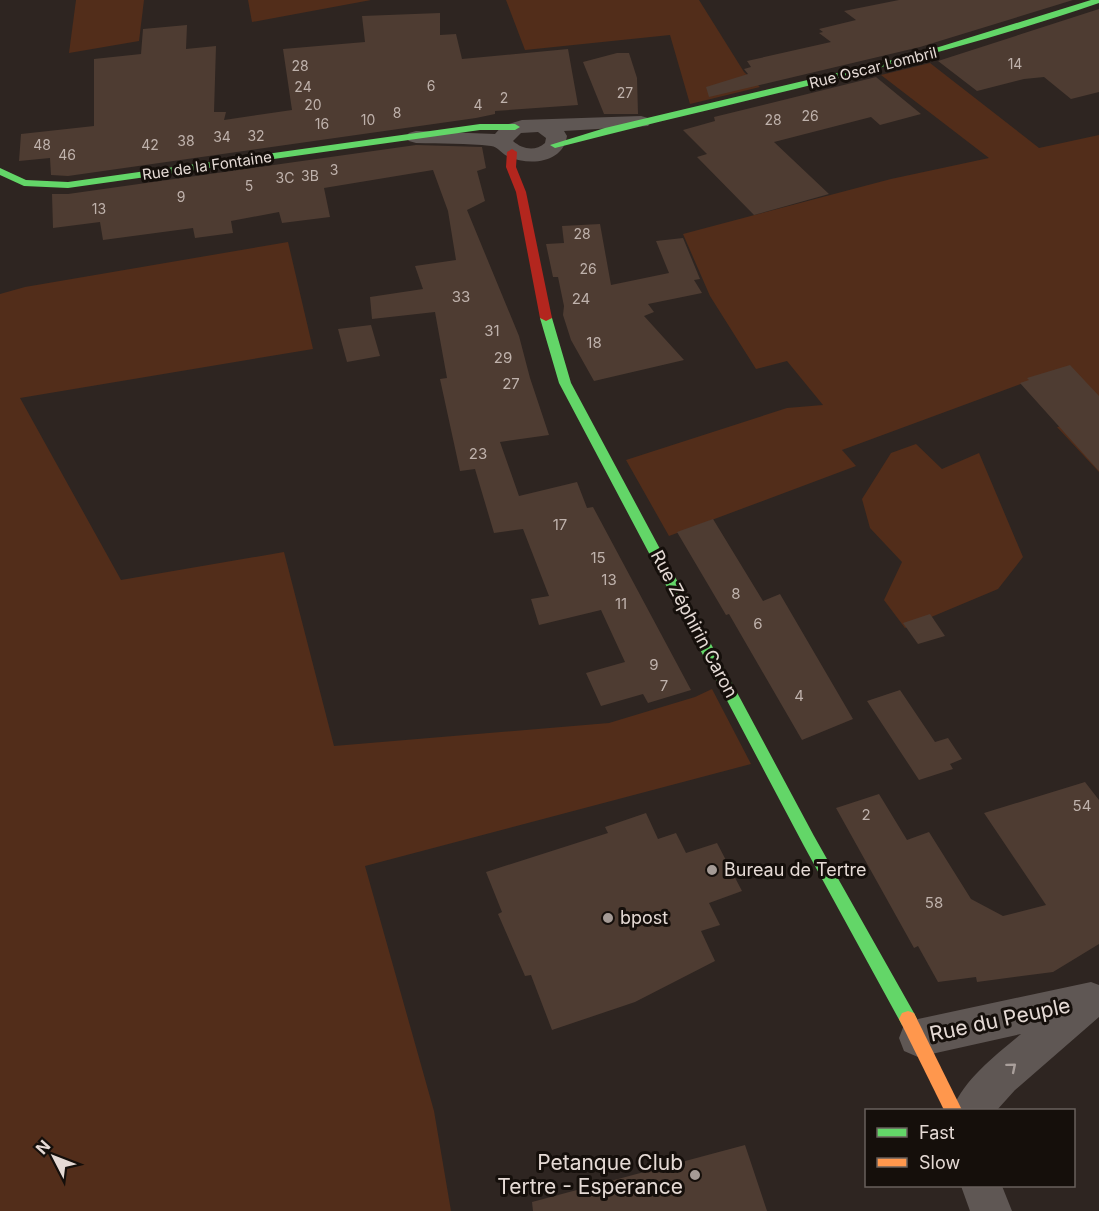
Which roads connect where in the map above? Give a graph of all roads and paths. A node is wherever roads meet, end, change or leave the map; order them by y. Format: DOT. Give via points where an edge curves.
graph roads {
  1 [pos="1099,0"];
  2 [pos="644,122"];
  3 [pos="543,126"];
  4 [pos="416,137"];
  5 [pos="510,141"];
  6 [pos="550,149"];
  7 [pos="0,171"];
  8 [pos="521,192"];
  9 [pos="1095,997"];
  10 [pos="918,1038"];
  11 [pos="953,1109"];
  12 [pos="973,1109"];
  13 [pos="983,1187"];
  14 [pos="991,1211"];
  1 -- 2 [label="street, Rue Oscar Lombril" via="950,49"];
  2 -- 3 [label="street, Rue Oscar Lombril"];
  2 -- 6 [label="street, Rue Oscar Lombril"];
  3 -- 5 [label="street, Rue Oscar Lombril" via="531,124"];
  3 -- 6 [label="street" via="557,136"];
  4 -- 5 [label="street, Rue de la Fontaine"];
  4 -- 7 [label="street, Rue de la Fontaine" via="68,185 21,183"];
  5 -- 6 [label="street" via="534,155"];
  5 -- 8 [label="street, Rue Zéphirin Caron" via="511,167"];
  6 -- 8 [label="street" via="534,165"];
  8 -- 10 [label="street, Rue Zéphirin Caron" via="550,337 573,399"];
  9 -- 10 [label="street, Rue du Peuple"];
  12 -- 9 [label="street, Rue du Peuple, one-way" via="1000,1077"];
  10 -- 11 [label="street, Rue du Peuple"];
  13 -- 14 [label="street"];
}
